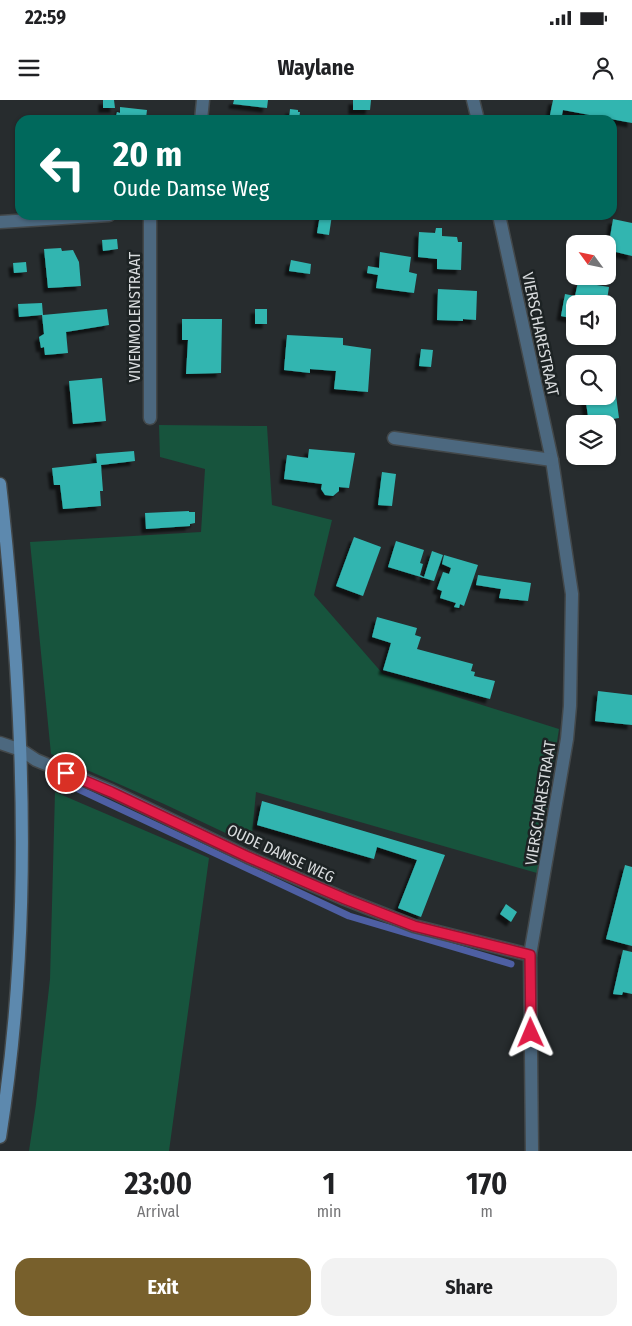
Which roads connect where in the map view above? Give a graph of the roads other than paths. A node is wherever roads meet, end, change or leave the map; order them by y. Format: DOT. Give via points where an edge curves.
graph roads {
  1 [pos="203,100"];
  2 [pos="473,100"];
  3 [pos="202,115"];
  4 [pos="477,115"];
  5 [pos="31,220"];
  6 [pos="150,220"];
  7 [pos="499,220"];
  8 [pos="0,222"];
  9 [pos="150,418"];
  10 [pos="394,438"];
  11 [pos="552,460"];
  12 [pos="0,484"];
  13 [pos="0,744"];
  14 [pos="21,750"];
  15 [pos="530,955"];
  16 [pos="0,1137"];
  17 [pos="532,1151"];
  1 -- 3 [label="street"];
  2 -- 4 [label="street"];
  5 -- 8 [label="street"];
  6 -- 9 [label="street, VIVENMOLENSTRAAT"];
  7 -- 11 [label="street, VIERSCHARESTRAAT"];
  10 -- 11 [label="street"];
  11 -- 15 [label="street, VIERSCHARESTRAAT" via="572,594 570,706"];
  12 -- 14 [label="street"];
  13 -- 14 [label="street, OUDE DAMSE WEG"];
  14 -- 15 [label="street, OUDE DAMSE WEG" via="36,760 345,899 414,926"];
  14 -- 16 [label="street" via="21,936 15,1025"];
  15 -- 17 [label="street, VIERSCHARESTRAAT"];
}
